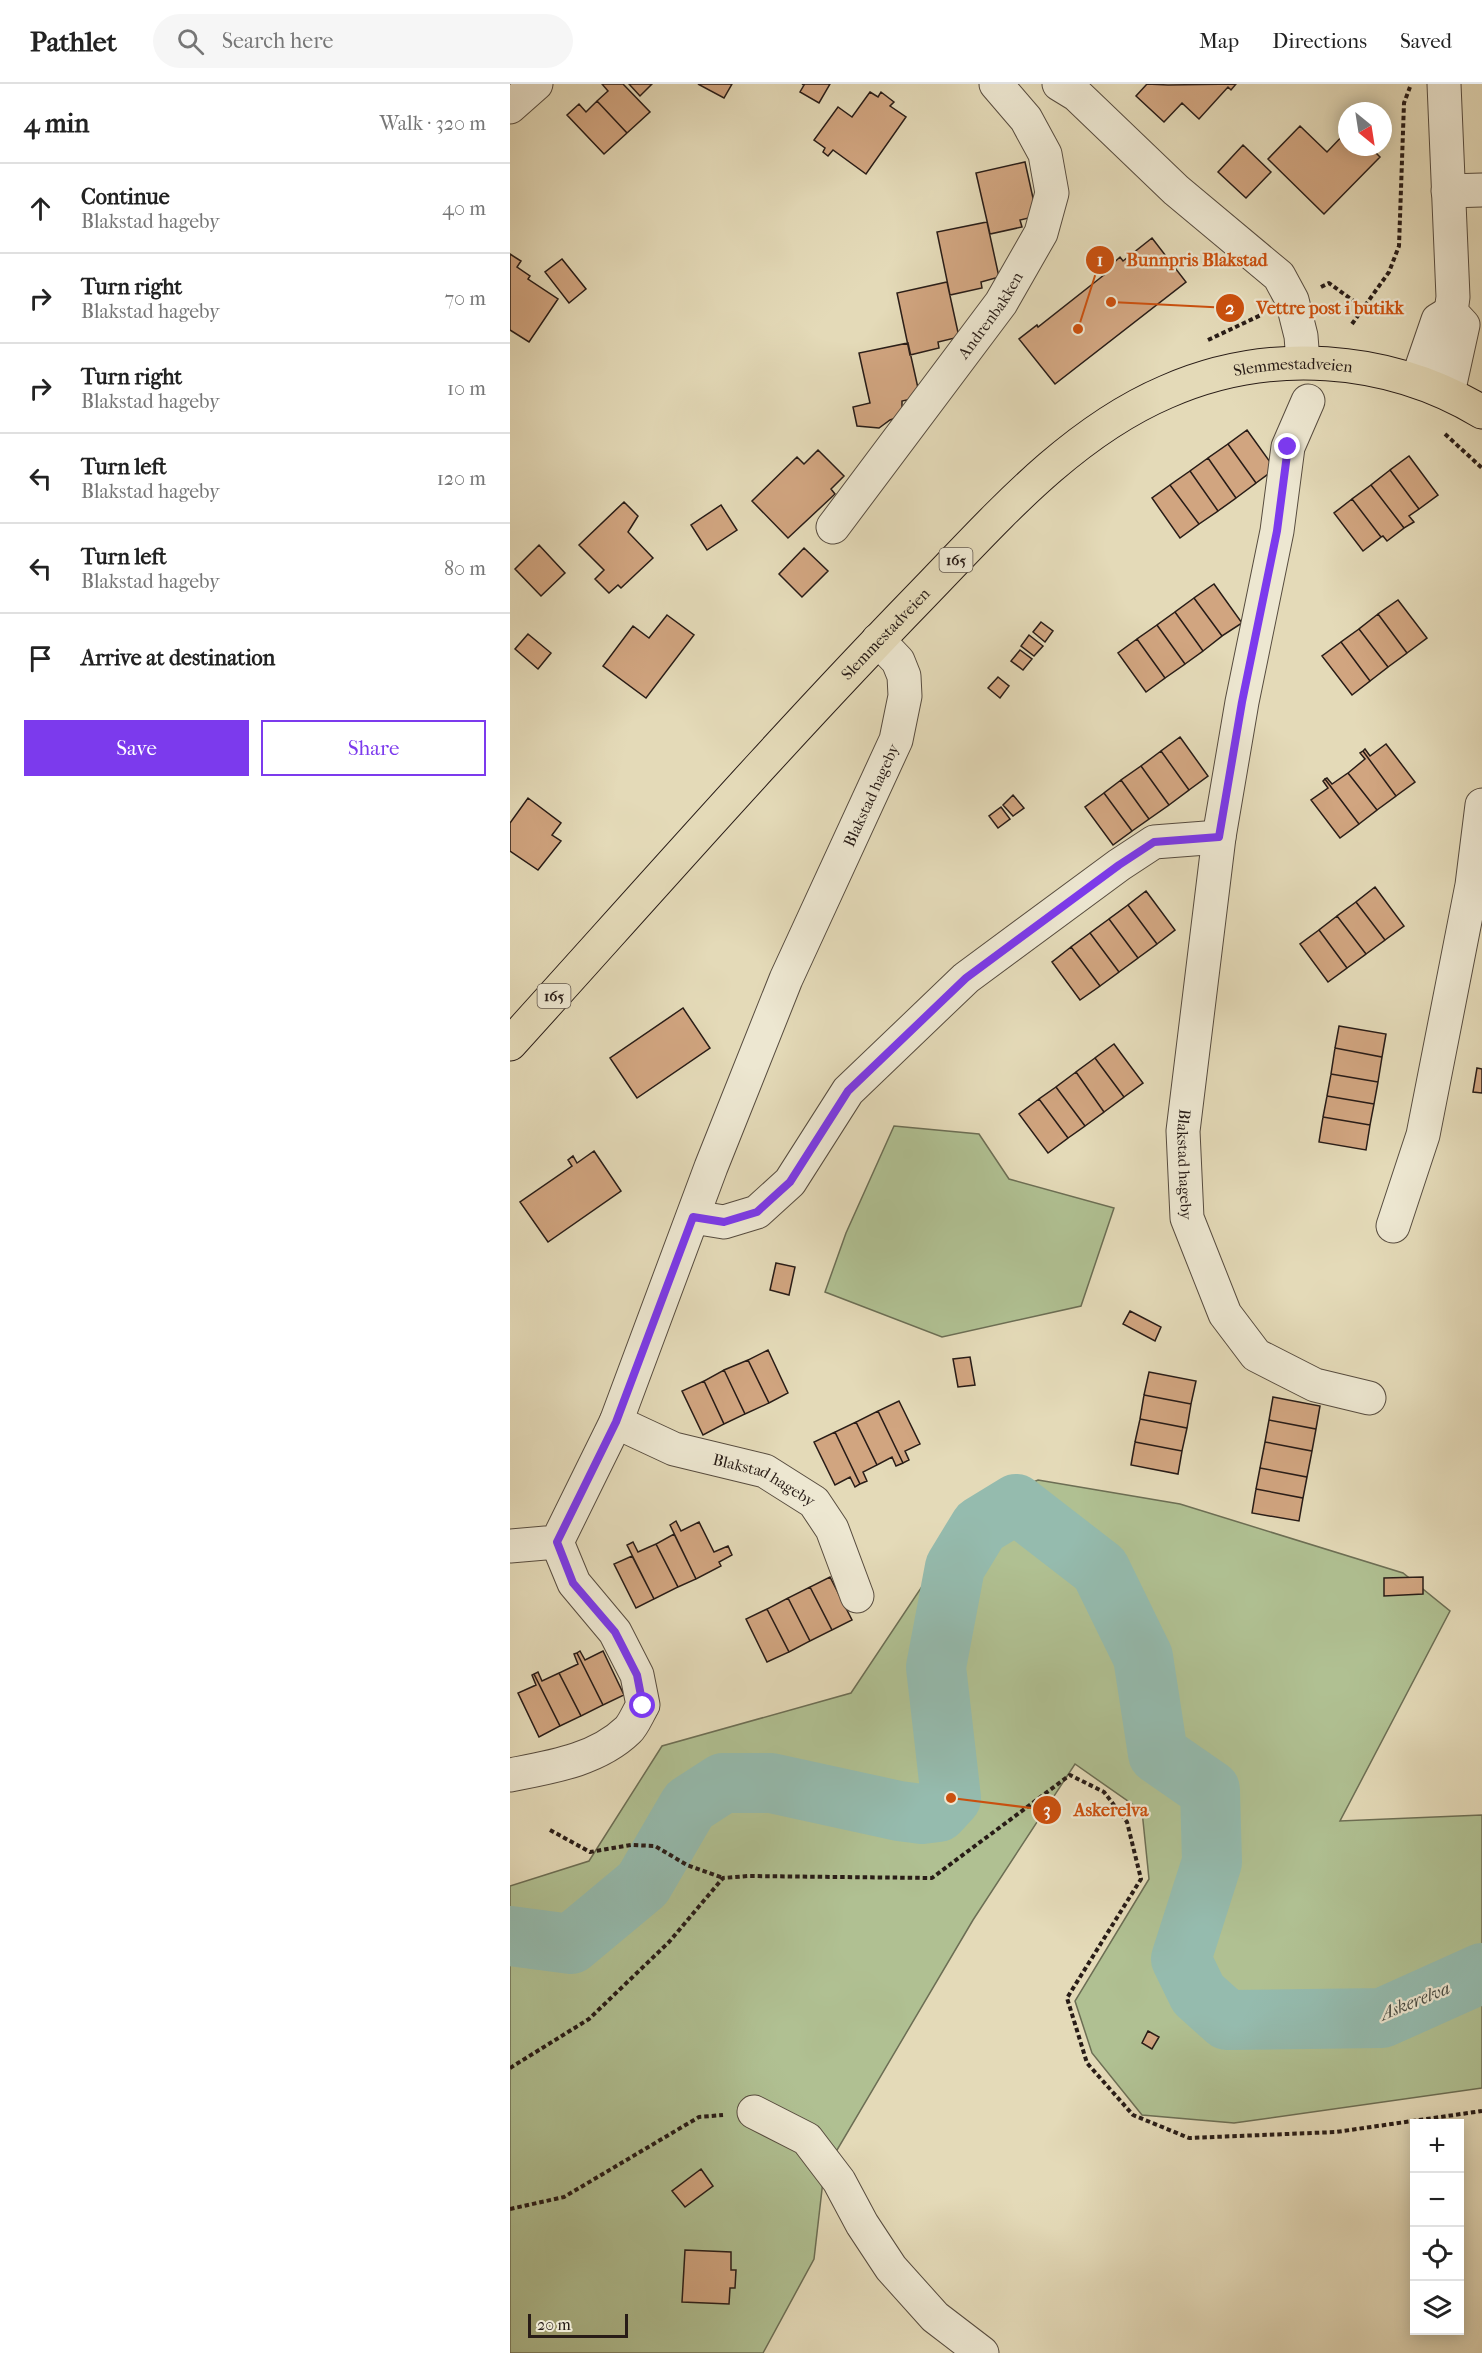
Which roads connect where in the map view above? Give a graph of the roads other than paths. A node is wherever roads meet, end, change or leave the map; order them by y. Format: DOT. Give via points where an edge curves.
graph roads {
  1 [pos="536,84"];
  2 [pos="996,84"];
  3 [pos="1059,84"];
  4 [pos="1444,84"];
  5 [pos="510,107"];
  6 [pos="1482,190"];
  7 [pos="1448,191"];
  8 [pos="1451,312"];
  9 [pos="1303,362"];
  10 [pos="1417,381"];
  11 [pos="1448,393"];
  12 [pos="1308,401"];
  13 [pos="1482,411"];
  14 [pos="833,527"];
  15 [pos="878,640"];
  16 [pos="1482,805"];
  17 [pos="1219,837"];
  18 [pos="510,1044"];
  19 [pos="693,1217"];
  20 [pos="1393,1226"];
  21 [pos="1369,1398"];
  22 [pos="616,1422"];
  23 [pos="557,1542"];
  24 [pos="510,1546"];
  25 [pos="857,1596"];
  26 [pos="510,1775"];
  27 [pos="754,2112"];
  28 [pos="982,2353"];
  1 -- 5 [label="street"];
  2 -- 14 [label="street, Andrenbakken" via="1026,119 1045,154 1052,193 1041,233 1001,303"];
  3 -- 9 [label="street" via="1077,95 1176,190 1279,276 1292,300"];
  4 -- 7 [label="street"];
  6 -- 7 [label="street"];
  7 -- 8 [label="street"];
  8 -- 10 [label="street" via="1438,320"];
  8 -- 11 [label="street" via="1462,325"];
  9 -- 10 [label="main road, Slemmestadveien / 165" via="1360,367"];
  9 -- 15 [label="main road, Slemmestadveien / 165" via="1215,375 1166,392 1127,412 1026,488"];
  10 -- 11 [label="main road, Slemmestadveien / 165"];
  11 -- 13 [label="main road, Slemmestadveien / 165"];
  12 -- 17 [label="street, Blakstad hageby" via="1288,447 1277,531"];
  15 -- 18 [label="main road, Slemmestadveien / 165"];
  15 -- 19 [label="street, Blakstad hageby" via="898,661 904,676 905,696 896,740 786,978"];
  16 -- 20 [label="street" via="1472,885 1423,1135"];
  17 -- 19 [label="street" via="1154,842 1119,865 966,978 848,1091 790,1182 757,1212 724,1222"];
  17 -- 21 [label="street, Blakstad hageby" via="1183,1131 1187,1218 1225,1314 1256,1354 1315,1386"];
  19 -- 22 [label="street, Blakstad hageby"];
  22 -- 23 [label="street, Blakstad hageby"];
  22 -- 25 [label="street, Blakstad hageby" via="674,1449 765,1471 814,1502 832,1529"];
  23 -- 24 [label="street"];
  23 -- 26 [label="street" via="573,1583 615,1632 637,1675 643,1706 629,1729 598,1752"];
  27 -- 28 [label="street" via="807,2139 839,2181 891,2268 935,2317"];
}
